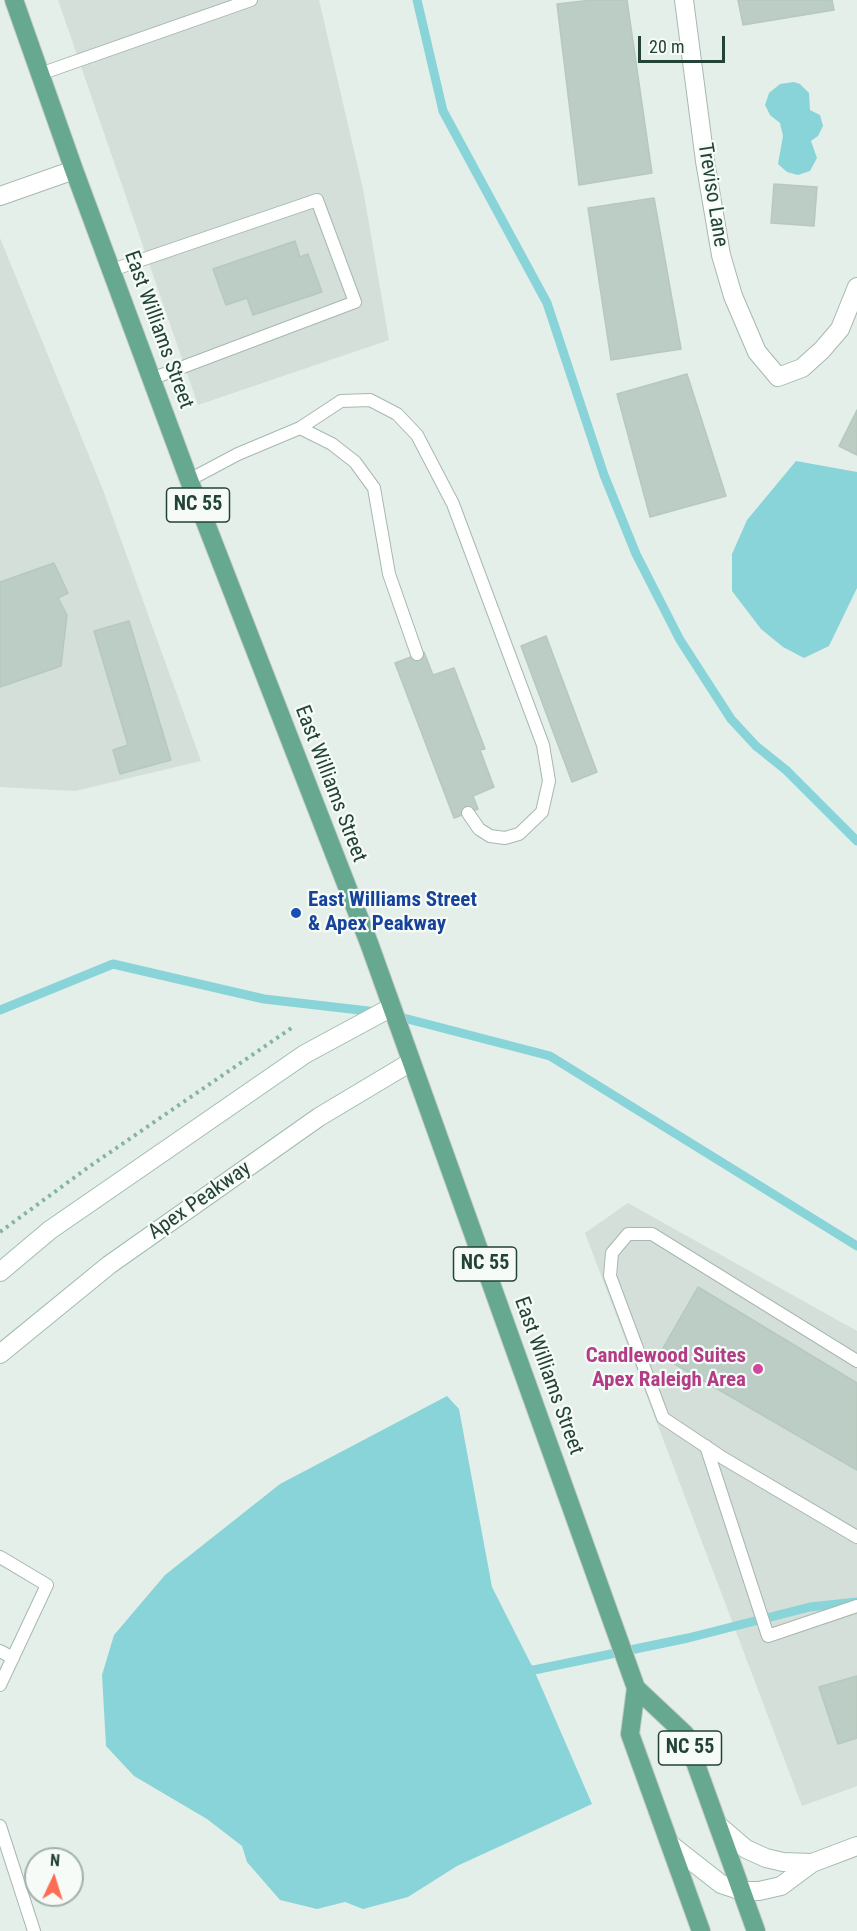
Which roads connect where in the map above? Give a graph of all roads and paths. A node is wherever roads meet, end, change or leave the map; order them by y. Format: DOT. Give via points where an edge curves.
graph roads {
  1 [pos="14,0"];
  2 [pos="251,0"];
  3 [pos="684,0"];
  4 [pos="40,74"];
  5 [pos="74,170"];
  6 [pos="0,196"];
  7 [pos="112,270"];
  8 [pos="857,286"];
  9 [pos="151,379"];
  10 [pos="300,428"];
  11 [pos="189,480"];
  12 [pos="417,654"];
  13 [pos="468,813"];
  14 [pos="392,1007"];
  15 [pos="293,1027"];
  16 [pos="411,1062"];
  17 [pos="0,1232"];
  18 [pos="0,1272"];
  19 [pos="0,1354"];
  20 [pos="857,1361"];
  21 [pos="706,1446"];
  22 [pos="857,1537"];
  23 [pos="0,1557"];
  24 [pos="857,1606"];
  25 [pos="0,1651"];
  26 [pos="14,1658"];
  27 [pos="0,1685"];
  28 [pos="636,1688"];
  29 [pos="0,1826"];
  30 [pos="718,1826"];
  31 [pos="670,1844"];
  32 [pos="857,1846"];
  33 [pos="812,1863"];
  34 [pos="742,1891"];
  35 [pos="33,1931"];
  36 [pos="701,1931"];
  37 [pos="756,1931"];
  1 -- 4 [label="main road, East Williams Street / NC 55"];
  2 -- 4 [label="lane"];
  3 -- 8 [label="main road, Treviso Lane" via="721,255 733,296 757,352 778,377 802,368 822,350 840,329"];
  4 -- 5 [label="main road, East Williams Street / NC 55"];
  5 -- 6 [label="main road"];
  5 -- 7 [label="main road, East Williams Street / NC 55"];
  7 -- 9 [label="main road, East Williams Street / NC 55"];
  7 -- 9 [label="lane" via="317,200 355,302"];
  9 -- 11 [label="main road, East Williams Street / NC 55"];
  10 -- 11 [label="lane"];
  10 -- 12 [label="lane" via="332,444 355,462 374,488 389,574"];
  10 -- 13 [label="lane" via="340,401 370,400 397,414 417,435 453,504 543,745 549,781 542,812 519,834 505,838 490,836 479,829"];
  11 -- 14 [label="main road, East Williams Street / NC 55"];
  14 -- 16 [label="main road, East Williams Street / NC 55"];
  14 -- 18 [label="main road" via="305,1054 50,1230"];
  15 -- 17 [label="path"];
  16 -- 19 [label="main road, Apex Peakway" via="319,1117 109,1265"];
  16 -- 28 [label="main road, East Williams Street / NC 55"];
  20 -- 21 [label="lane" via="652,1234 628,1234 612,1253 610,1276 663,1418"];
  21 -- 22 [label="lane"];
  21 -- 24 [label="lane" via="768,1636"];
  23 -- 26 [label="lane" via="47,1585"];
  25 -- 26 [label="lane"];
  26 -- 27 [label="lane"];
  28 -- 30 [label="main road, East Williams Street / NC 55" via="685,1734"];
  28 -- 31 [label="main road, East Williams Street / NC 55" via="630,1734"];
  29 -- 35 [label="lane"];
  30 -- 33 [label="main road" via="746,1849 766,1858"];
  30 -- 34 [label="main road, East Williams Street / NC 55"];
  31 -- 34 [label="main road" via="721,1884"];
  31 -- 36 [label="main road, East Williams Street / NC 55"];
  32 -- 33 [label="main road"];
  33 -- 34 [label="main road" via="782,1886"];
  34 -- 37 [label="main road, East Williams Street / NC 55"];
}
